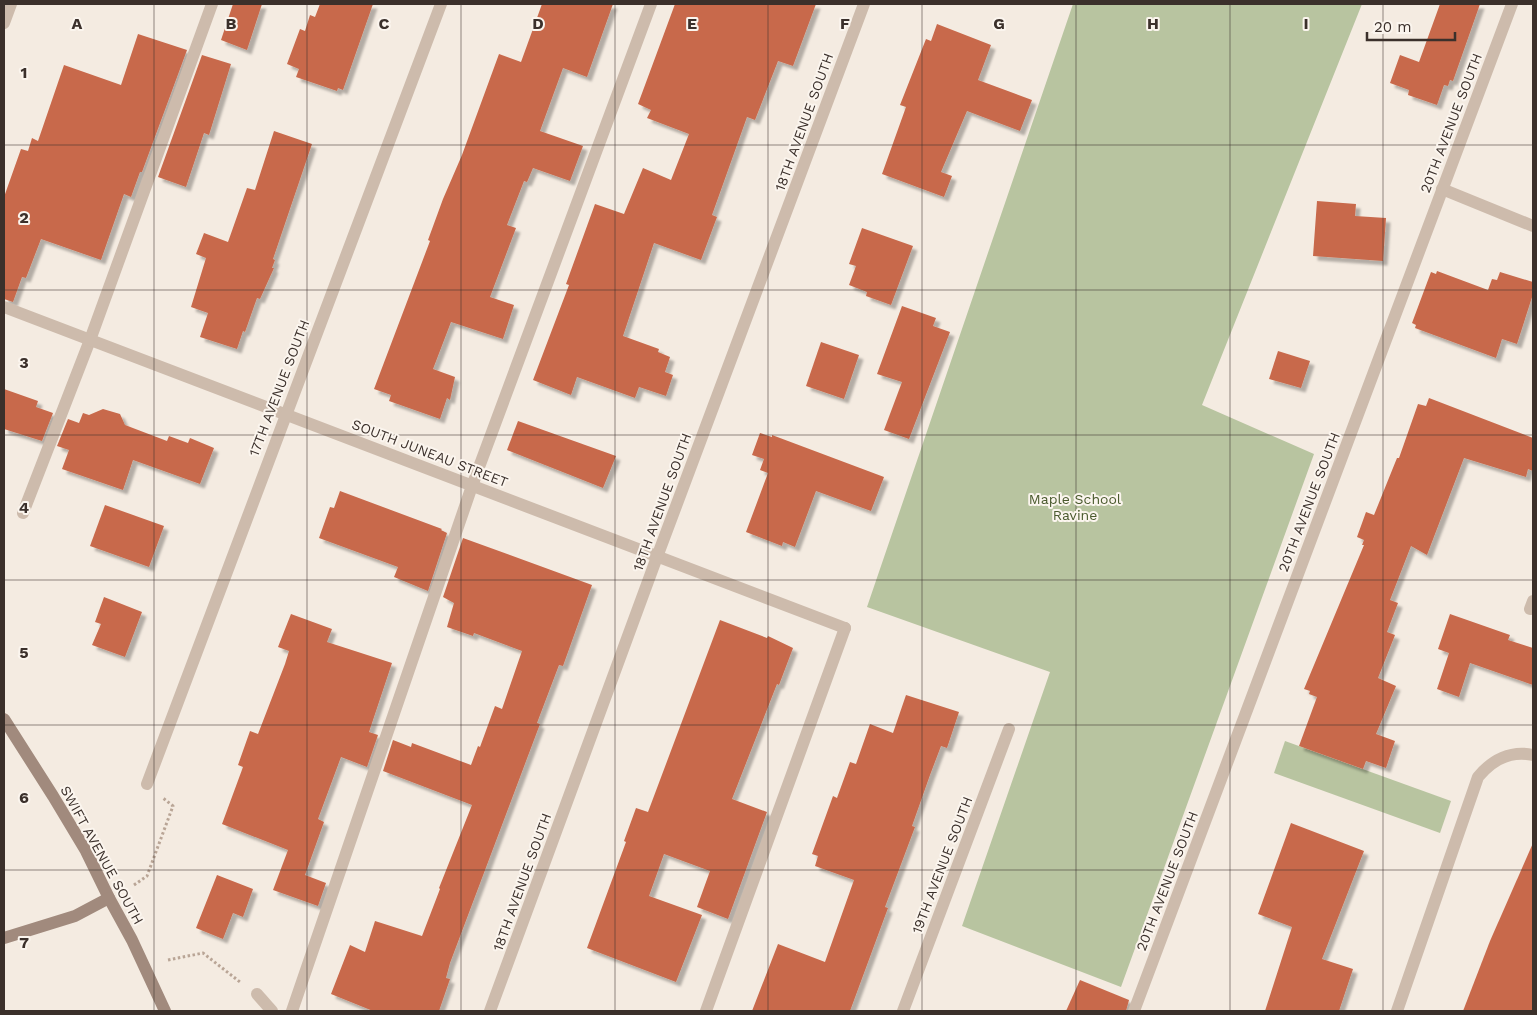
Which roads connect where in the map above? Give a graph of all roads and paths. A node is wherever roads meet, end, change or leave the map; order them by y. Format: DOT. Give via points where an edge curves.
graph roads {
  1 [pos="11,4"];
  2 [pos="212,4"];
  3 [pos="441,4"];
  4 [pos="651,4"];
  5 [pos="864,4"];
  6 [pos="1512,4"];
  7 [pos="4,23"];
  8 [pos="1442,189"];
  9 [pos="1533,226"];
  10 [pos="4,307"];
  11 [pos="90,340"];
  12 [pos="286,413"];
  13 [pos="472,486"];
  14 [pos="23,512"];
  15 [pos="658,557"];
  16 [pos="4,719"];
  17 [pos="1009,729"];
  18 [pos="1533,755"];
  19 [pos="147,784"];
  20 [pos="174,806"];
  21 [pos="134,885"];
  22 [pos="109,898"];
  23 [pos="4,938"];
  24 [pos="168,960"];
  25 [pos="256,994"];
  26 [pos="165,1011"];
  27 [pos="272,1011"];
  28 [pos="292,1011"];
  29 [pos="490,1011"];
  30 [pos="706,1011"];
  31 [pos="903,1011"];
  32 [pos="1134,1011"];
  33 [pos="1397,1011"];
  1 -- 7 [label="street"];
  2 -- 11 [label="street"];
  3 -- 12 [label="street, 17TH AVENUE SOUTH"];
  4 -- 13 [label="street"];
  5 -- 15 [label="street, 18TH AVENUE SOUTH"];
  6 -- 8 [label="street, 20TH AVENUE SOUTH"];
  8 -- 9 [label="street"];
  8 -- 32 [label="street, 20TH AVENUE SOUTH"];
  10 -- 11 [label="street, SOUTH JUNEAU STREET"];
  11 -- 12 [label="street, SOUTH JUNEAU STREET"];
  11 -- 14 [label="street"];
  12 -- 13 [label="street, SOUTH JUNEAU STREET"];
  12 -- 19 [label="street, 17TH AVENUE SOUTH"];
  13 -- 15 [label="street, SOUTH JUNEAU STREET"];
  13 -- 28 [label="street"];
  15 -- 29 [label="street, 18TH AVENUE SOUTH"];
  15 -- 30 [label="street, SOUTH JUNEAU STREET" via="845,628"];
  16 -- 22 [label="street, SWIFT AVENUE SOUTH" via="86,851"];
  17 -- 31 [label="street, 19TH AVENUE SOUTH"];
  18 -- 33 [label="street" via="1524,753 1501,757 1478,777"];
  20 -- 21 [label="path" via="148,876"];
  22 -- 23 [label="street" via="75,916"];
  22 -- 26 [label="street, SWIFT AVENUE SOUTH"];
  24 -- 25 [label="path" via="203,953"];
  25 -- 27 [label="street"];
}
